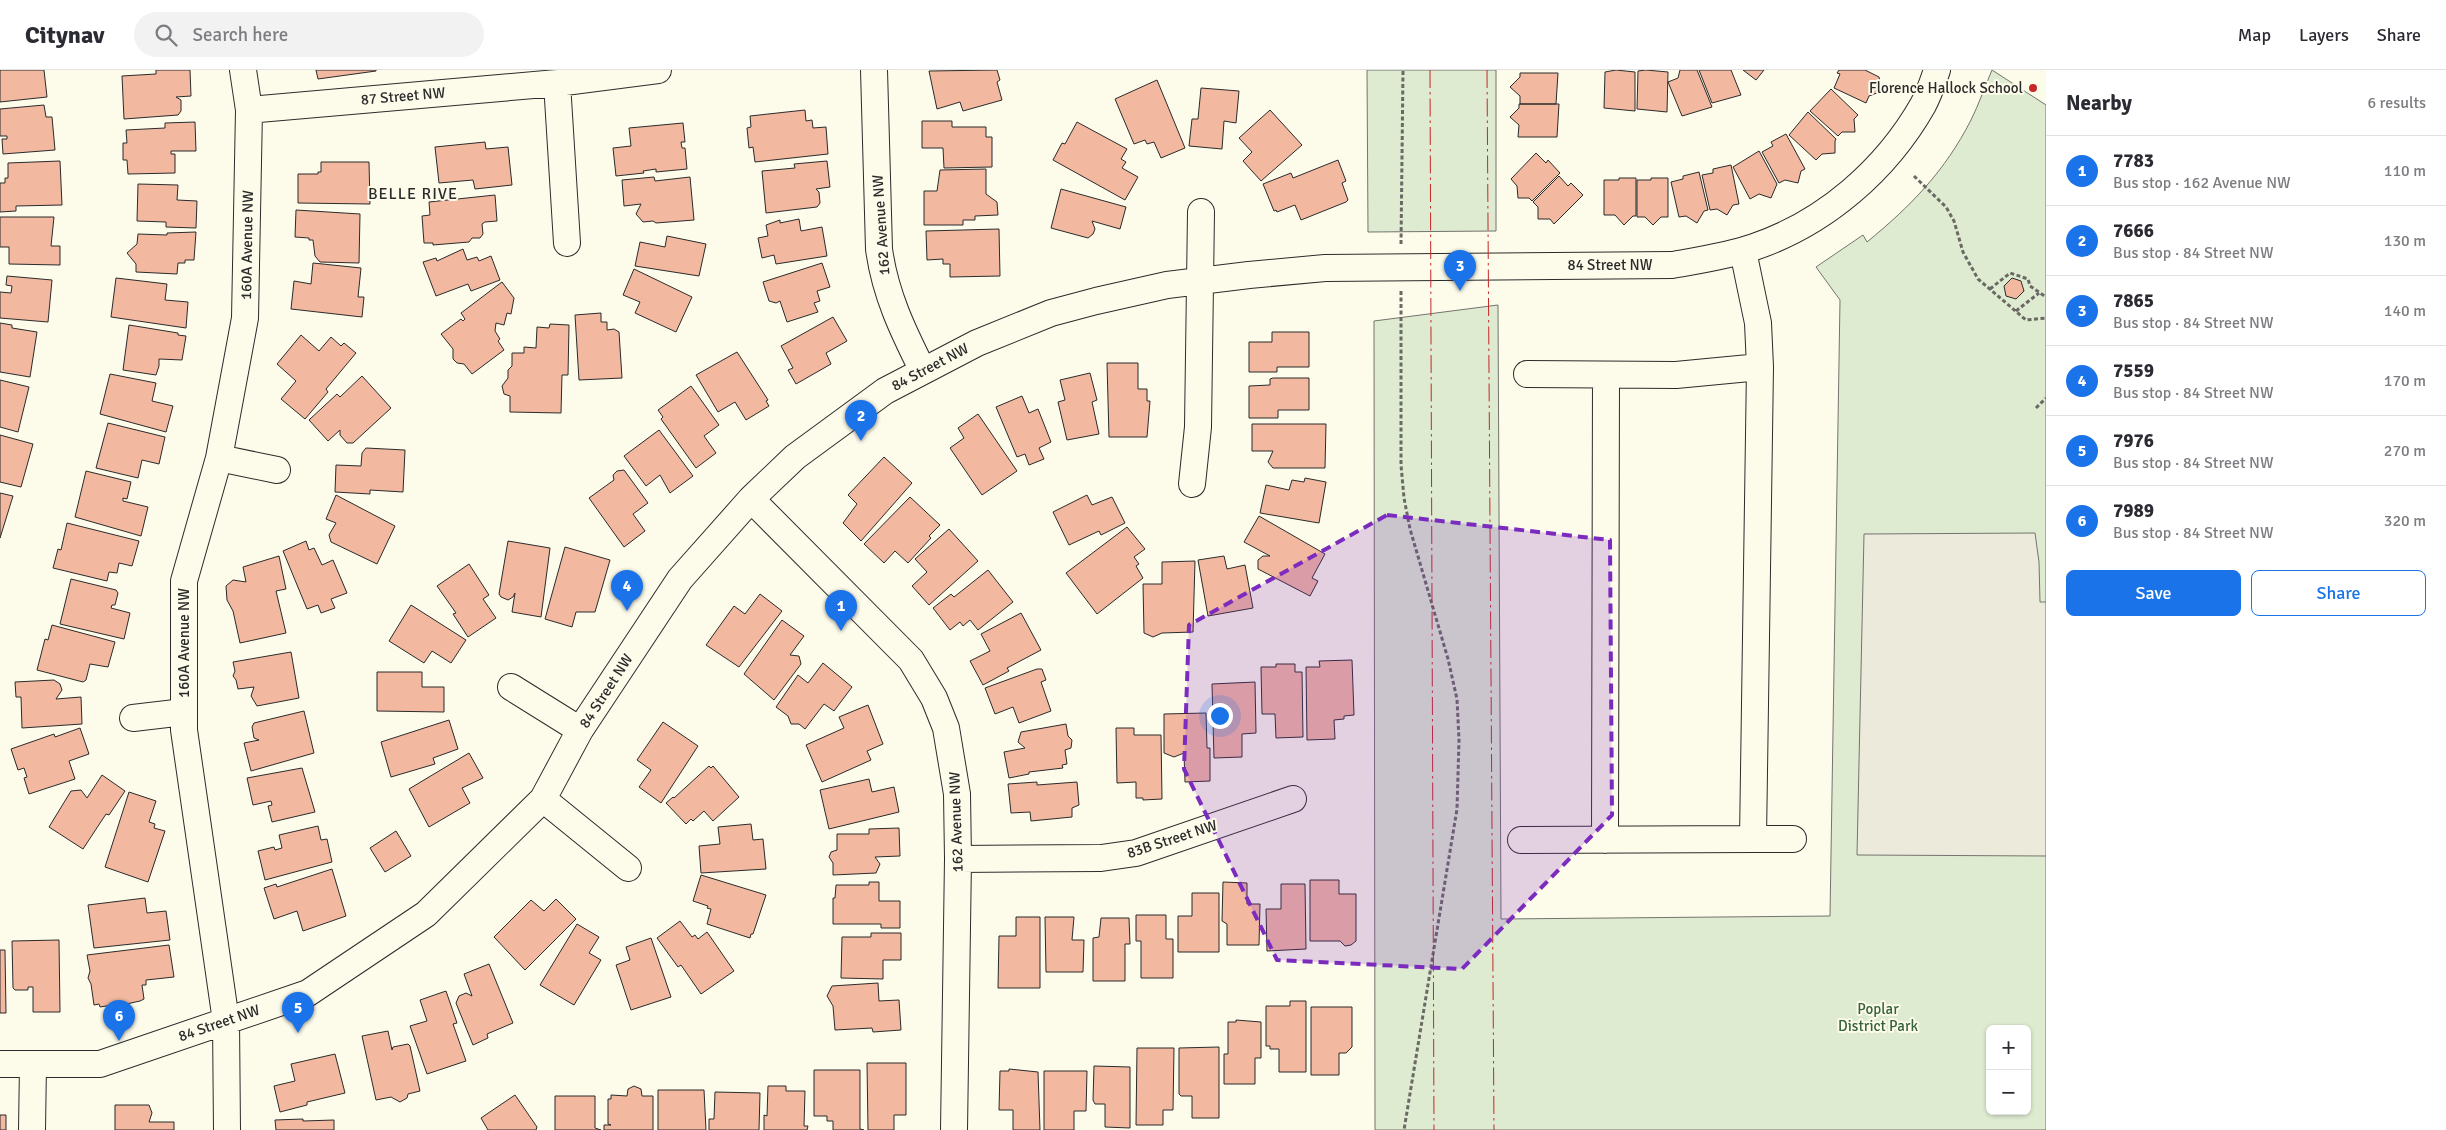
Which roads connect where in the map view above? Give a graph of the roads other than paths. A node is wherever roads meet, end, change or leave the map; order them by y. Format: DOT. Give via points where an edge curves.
graph roads {
  1 [pos="243,70"];
  2 [pos="658,70"];
  3 [pos="874,70"];
  4 [pos="1937,70"];
  5 [pos="557,83"];
  6 [pos="250,110"];
  7 [pos="1201,212"];
  8 [pos="567,242"];
  9 [pos="1742,251"];
  10 [pos="1200,281"];
  11 [pos="1760,367"];
  12 [pos="923,372"];
  13 [pos="1527,374"];
  14 [pos="1606,375"];
  15 [pos="219,458"];
  16 [pos="277,470"];
  17 [pos="1192,484"];
  18 [pos="751,499"];
  19 [pos="511,687"];
  20 [pos="184,712"];
  21 [pos="133,718"];
  22 [pos="580,730"];
  23 [pos="543,800"];
  24 [pos="1292,800"];
  25 [pos="1753,839"];
  26 [pos="1793,839"];
  27 [pos="1521,840"];
  28 [pos="1604,840"];
  29 [pos="958,859"];
  30 [pos="628,868"];
  31 [pos="226,1021"];
  32 [pos="0,1064"];
  33 [pos="33,1064"];
  34 [pos="32,1130"];
  35 [pos="227,1130"];
  36 [pos="954,1130"];
  1 -- 6 [label="street, 160A Avenue NW"];
  2 -- 5 [label="street, 87 Street NW"];
  3 -- 12 [label="street, 162 Avenue NW" via="879,249 894,310"];
  4 -- 9 [label="street, 84 Street NW" via="1923,104 1905,133 1858,187 1825,212 1785,234"];
  5 -- 6 [label="street, 87 Street NW"];
  5 -- 8 [label="street"];
  6 -- 15 [label="street, 160A Avenue NW" via="245,318"];
  7 -- 10 [label="street"];
  9 -- 10 [label="street, 84 Street NW" via="1672,265 1325,268"];
  9 -- 11 [label="street" via="1758,323"];
  10 -- 12 [label="street, 84 Street NW" via="1131,292 1051,313 976,343"];
  10 -- 17 [label="street" via="1198,427"];
  11 -- 14 [label="street" via="1676,375"];
  11 -- 25 [label="street"];
  12 -- 18 [label="street, 84 Street NW" via="885,392 795,457"];
  13 -- 14 [label="street"];
  14 -- 28 [label="street"];
  15 -- 16 [label="street"];
  15 -- 20 [label="street, 160A Avenue NW" via="184,581"];
  18 -- 22 [label="street, 84 Street NW" via="680,579"];
  18 -- 29 [label="street, 162 Avenue NW" via="911,660 922,677 946,728 952,757 957,794"];
  19 -- 22 [label="street"];
  20 -- 21 [label="street"];
  20 -- 31 [label="street, 160A Avenue NW"];
  22 -- 23 [label="street, 84 Street NW"];
  23 -- 30 [label="street"];
  23 -- 31 [label="street, 84 Street NW" via="426,914 308,993"];
  24 -- 29 [label="street, 83B Street NW" via="1136,853 1102,858"];
  25 -- 26 [label="street"];
  25 -- 28 [label="street"];
  27 -- 28 [label="street"];
  29 -- 36 [label="street, 162 Avenue NW"];
  31 -- 33 [label="street, 84 Street NW" via="100,1064"];
  31 -- 35 [label="street, 160A Avenue NW"];
  32 -- 33 [label="street, 84 Street NW"];
  33 -- 34 [label="street"];
}
